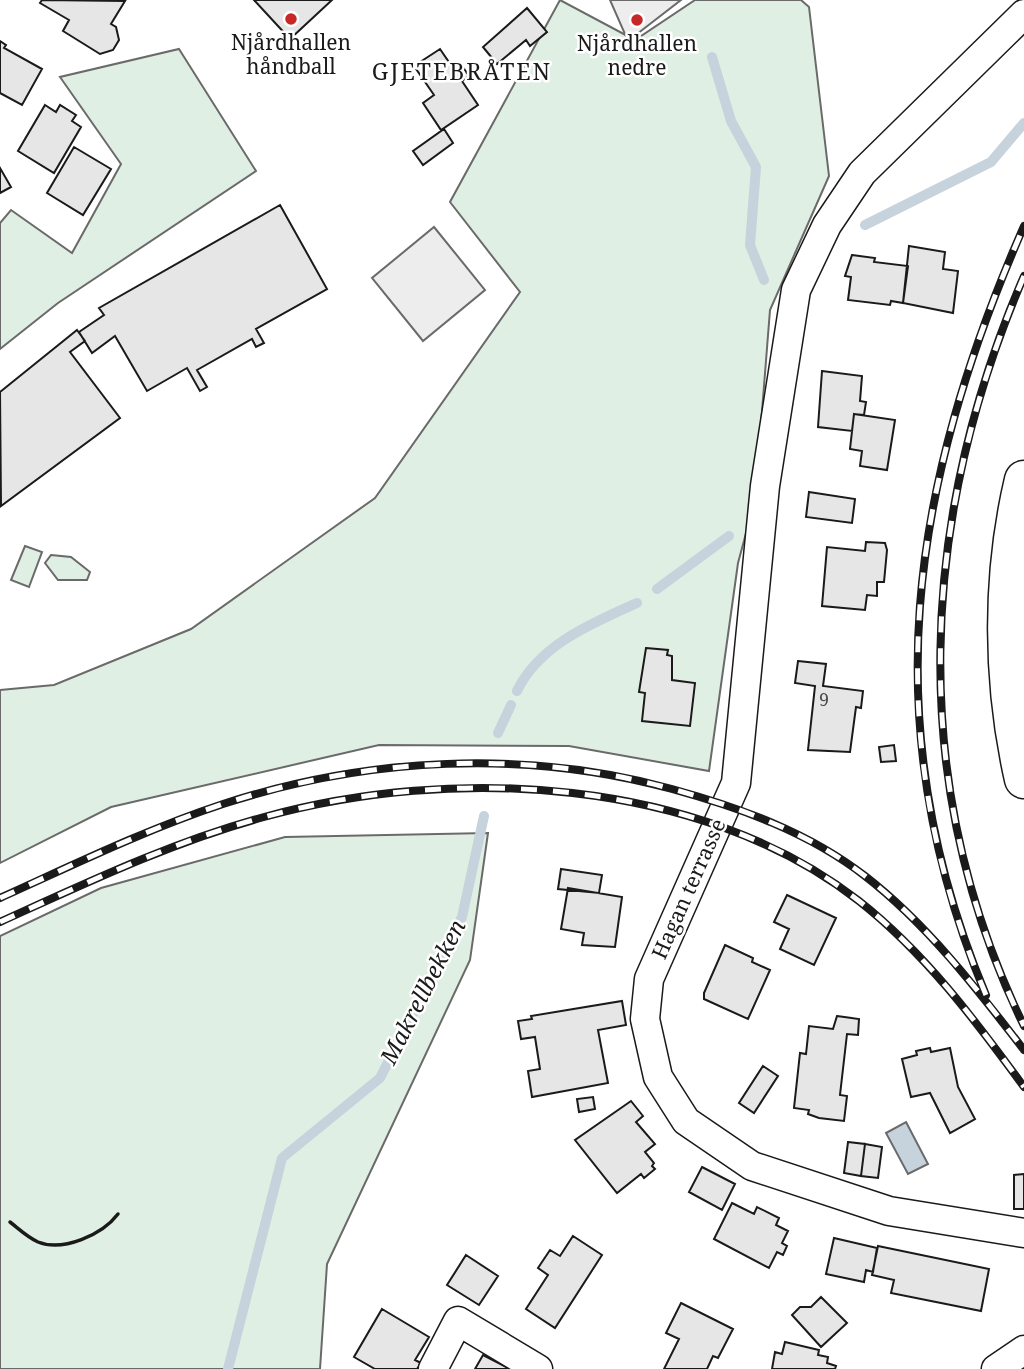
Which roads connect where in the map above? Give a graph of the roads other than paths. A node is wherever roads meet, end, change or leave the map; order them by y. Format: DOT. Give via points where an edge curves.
graph roads {
  1 [pos="1024,14"];
  2 [pos="1024,480"];
  3 [pos="1024,779"];
  4 [pos="1024,1233"];
  5 [pos="1024,1350"];
  6 [pos="433,1369"];
  7 [pos="538,1369"];
  8 [pos="996,1369"];
  1 -- 4 [label="street, Hagan terrasse" via="862,173 827,225 796,290 765,485 736,783 649,979 645,1019 658,1077 686,1121 752,1166 888,1211"];
  2 -- 3 [label="main road" via="1007,614 1010,685"];
  5 -- 8 [label="street"];
  6 -- 7 [label="street" via="458,1321"];
}
